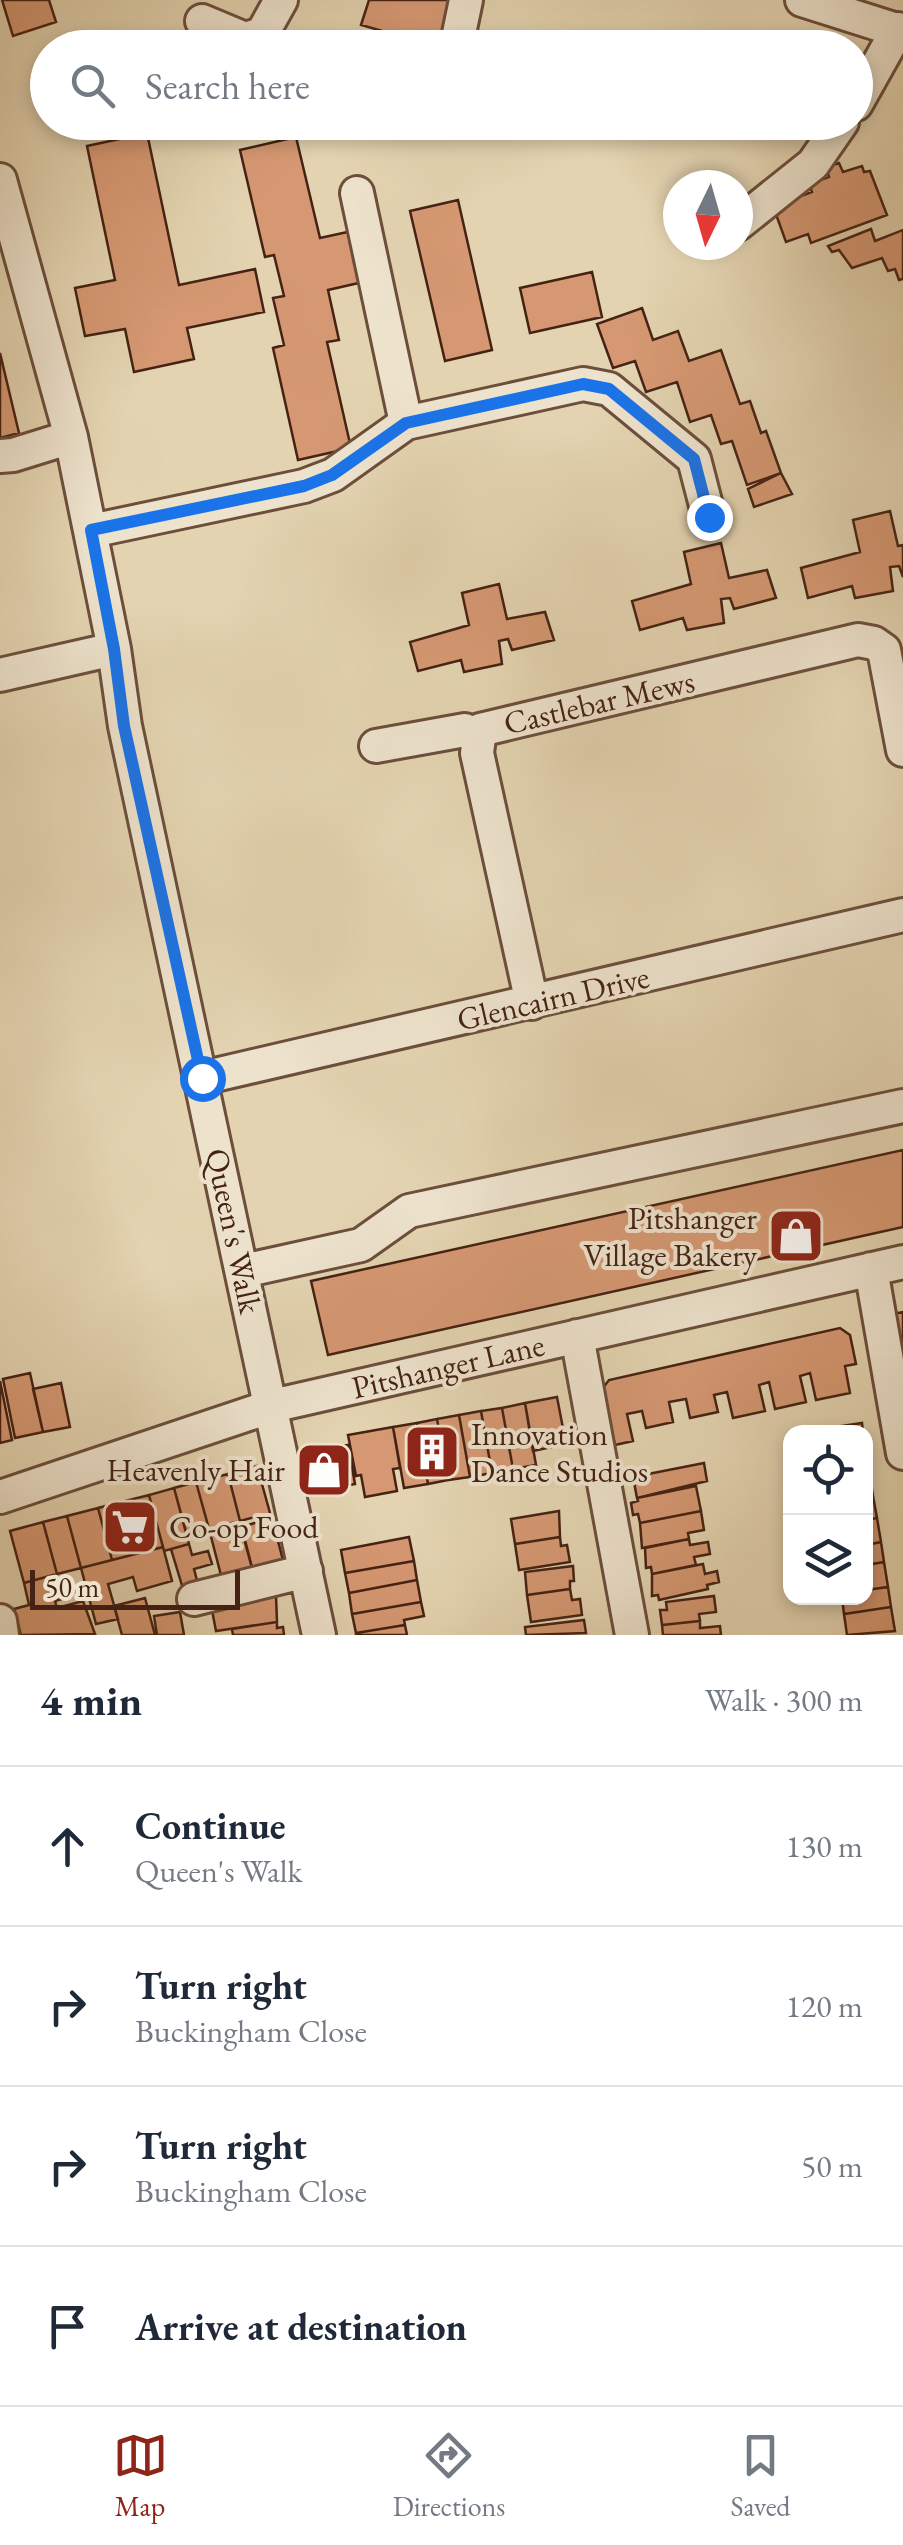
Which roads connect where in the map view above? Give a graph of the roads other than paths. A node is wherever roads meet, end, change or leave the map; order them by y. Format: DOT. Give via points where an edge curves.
graph roads {
  1 [pos="281,0"];
  2 [pos="466,0"];
  3 [pos="802,0"];
  4 [pos="202,21"];
  5 [pos="224,30"];
  6 [pos="264,30"];
  7 [pos="460,30"];
  8 [pos="901,31"];
  9 [pos="873,76"];
  10 [pos="829,140"];
  11 [pos="0,180"];
  12 [pos="357,194"];
  13 [pos="753,212"];
  14 [pos="406,423"];
  15 [pos="71,436"];
  16 [pos="0,456"];
  17 [pos="709,517"];
  18 [pos="91,530"];
  19 [pos="114,649"];
  20 [pos="0,675"];
  21 [pos="479,738"];
  22 [pos="376,746"];
  23 [pos="903,750"];
  24 [pos="903,915"];
  25 [pos="532,1004"];
  26 [pos="202,1078"];
  27 [pos="903,1106"];
  28 [pos="887,1266"];
  29 [pos="243,1271"];
  30 [pos="577,1336"];
  31 [pos="272,1406"];
  32 [pos="903,1453"];
  33 [pos="0,1497"];
  34 [pos="306,1572"];
  35 [pos="194,1599"];
  36 [pos="0,1621"];
  37 [pos="2,1635"];
  38 [pos="319,1635"];
  39 [pos="632,1635"];
  1 -- 6 [label="street"];
  2 -- 7 [label="street"];
  3 -- 8 [label="street"];
  4 -- 5 [label="street"];
  8 -- 9 [label="street"];
  10 -- 13 [label="street" via="812,164"];
  11 -- 15 [label="street, Queen's Walk"];
  12 -- 14 [label="street"];
  14 -- 17 [label="street" via="583,384 609,389 694,459"];
  14 -- 18 [label="street" via="332,475 304,486"];
  15 -- 16 [label="street"];
  15 -- 18 [label="street, Queen's Walk"];
  18 -- 19 [label="street, Queen's Walk"];
  19 -- 20 [label="street"];
  19 -- 26 [label="street, Queen's Walk" via="124,726"];
  21 -- 22 [label="street" via="465,730"];
  21 -- 23 [label="street, Castlebar Mews" via="480,730 858,640 884,650"];
  21 -- 25 [label="street, Castlebar Mews"];
  24 -- 25 [label="street, Glencairn Drive"];
  25 -- 26 [label="street, Glencairn Drive"];
  26 -- 29 [label="street, Queen's Walk"];
  27 -- 29 [label="street" via="409,1211 362,1246"];
  28 -- 30 [label="street, Pitshanger Lane"];
  28 -- 32 [label="street"];
  29 -- 31 [label="street, Queen's Walk"];
  30 -- 31 [label="street, Pitshanger Lane"];
  30 -- 39 [label="street"];
  31 -- 33 [label="street, Pitshanger Lane"];
  31 -- 34 [label="street, Queen's Walk"];
  34 -- 35 [label="street"];
  34 -- 38 [label="street, Queen's Walk"];
  36 -- 37 [label="street"];
}
